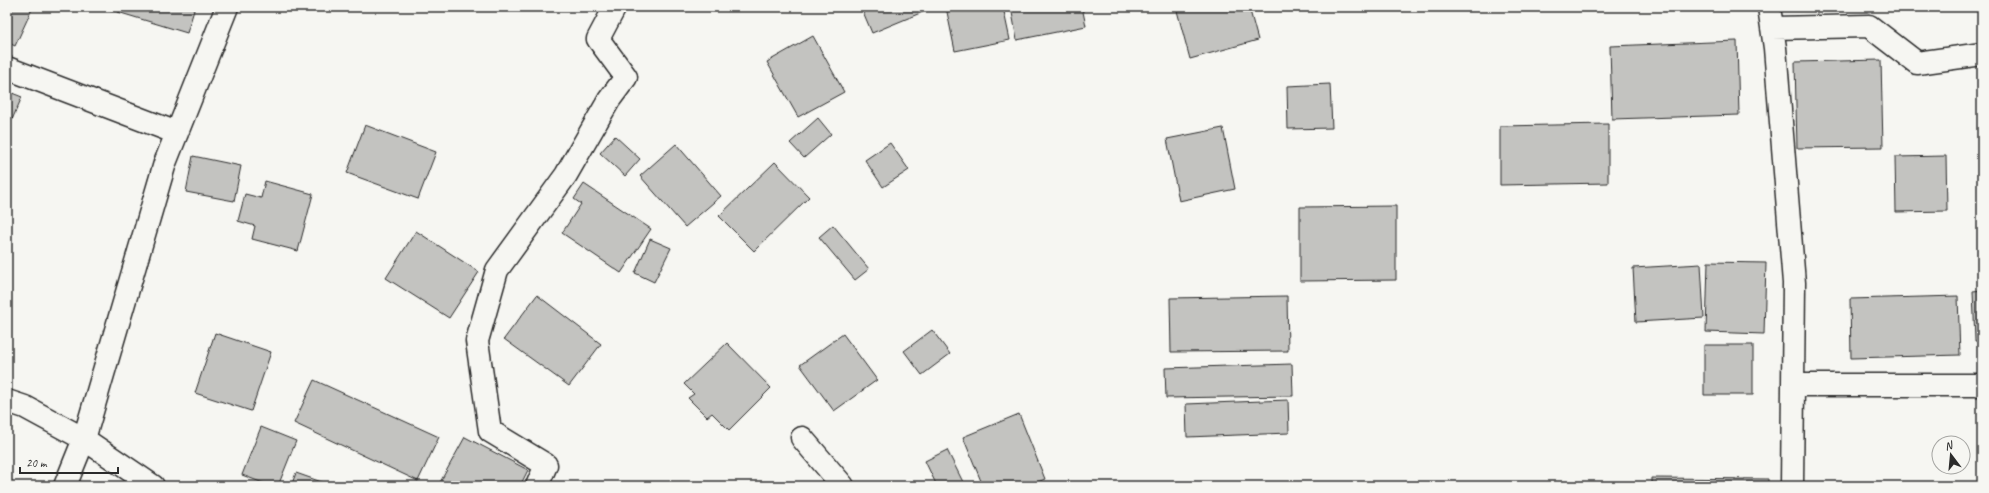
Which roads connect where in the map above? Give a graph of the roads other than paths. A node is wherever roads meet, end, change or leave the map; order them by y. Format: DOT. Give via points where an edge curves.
graph roads {
  1 [pos="227,7"];
  2 [pos="615,7"];
  3 [pos="1770,17"];
  4 [pos="1982,54"];
  5 [pos="7,68"];
  6 [pos="177,133"];
  7 [pos="1794,385"];
  8 [pos="1982,385"];
  9 [pos="7,401"];
  10 [pos="802,438"];
  11 [pos="84,439"];
  12 [pos="65,486"];
  13 [pos="153,486"];
  14 [pos="538,486"];
  15 [pos="843,486"];
  16 [pos="1792,486"];
  1 -- 6 [label="street"];
  2 -- 14 [label="street" via="598,39 626,77 609,100 566,175 497,270 477,341 490,431 546,465"];
  3 -- 4 [label="street" via="1869,26 1917,63"];
  3 -- 7 [label="street" via="1794,283"];
  5 -- 6 [label="street"];
  6 -- 11 [label="street" via="165,163"];
  7 -- 8 [label="street"];
  7 -- 16 [label="street"];
  9 -- 11 [label="street" via="25,407"];
  10 -- 15 [label="street"];
  11 -- 12 [label="street"];
  11 -- 13 [label="street"];
}
